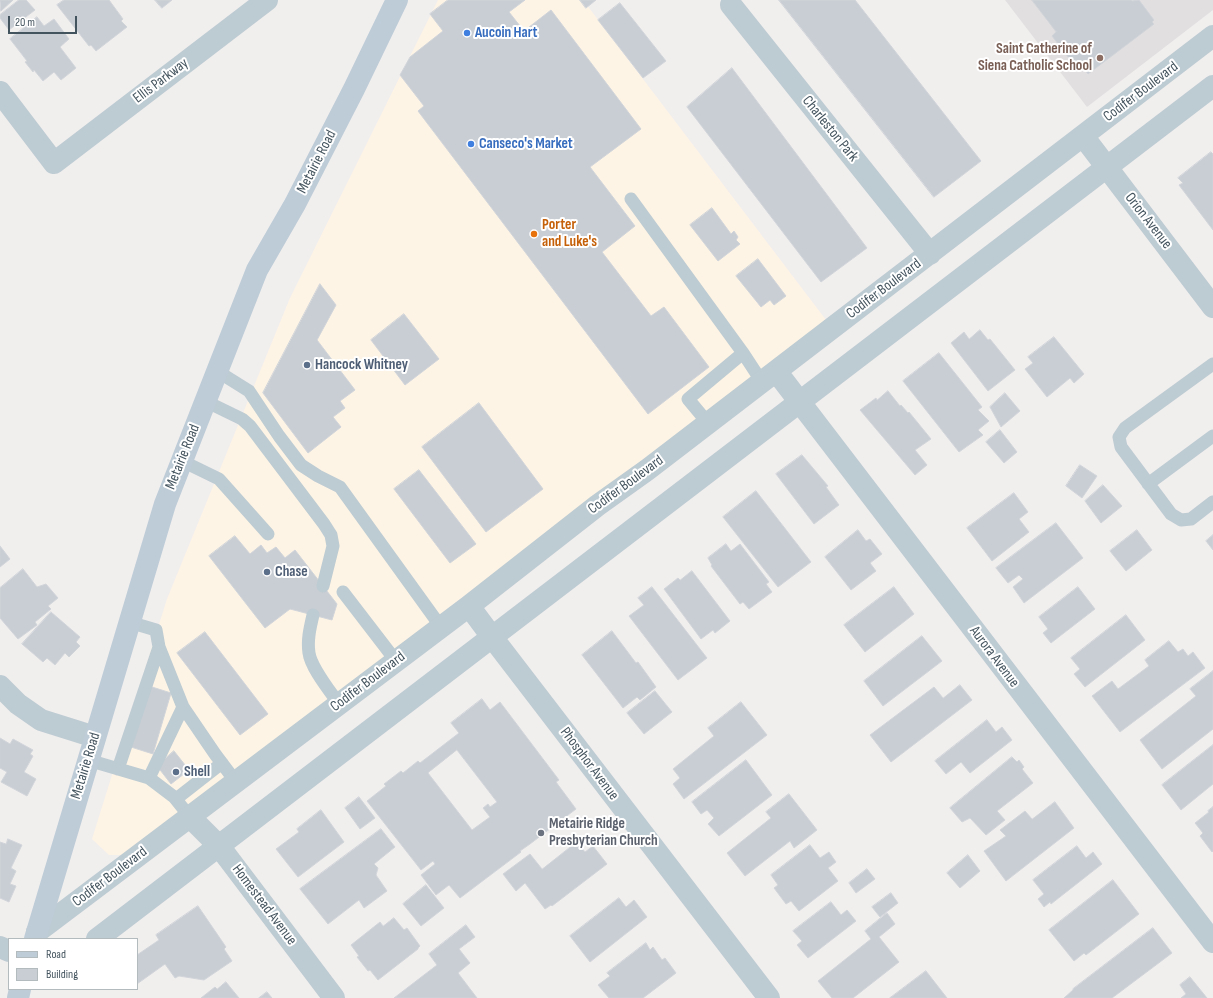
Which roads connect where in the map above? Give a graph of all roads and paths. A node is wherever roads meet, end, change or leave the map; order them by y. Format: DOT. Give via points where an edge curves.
graph roads {
  1 [pos="268,0"];
  2 [pos="397,0"];
  3 [pos="731,5"];
  4 [pos="1213,36"];
  5 [pos="1213,86"];
  6 [pos="0,92"];
  7 [pos="1083,136"];
  8 [pos="1106,168"];
  9 [pos="631,199"];
  10 [pos="930,254"];
  11 [pos="1213,307"];
  12 [pos="743,353"];
  13 [pos="1213,364"];
  14 [pos="217,371"];
  15 [pos="769,376"];
  16 [pos="206,401"];
  17 [pos="799,402"];
  18 [pos="708,424"];
  19 [pos="1213,436"];
  20 [pos="182,461"];
  21 [pos="1148,484"];
  22 [pos="1213,502"];
  23 [pos="268,534"];
  24 [pos="323,586"];
  25 [pos="343,592"];
  26 [pos="469,606"];
  27 [pos="313,615"];
  28 [pos="129,622"];
  29 [pos="440,627"];
  30 [pos="492,637"];
  31 [pos="159,647"];
  32 [pos="396,661"];
  33 [pos="0,686"];
  34 [pos="339,704"];
  35 [pos="183,707"];
  36 [pos="95,737"];
  37 [pos="88,760"];
  38 [pos="222,763"];
  39 [pos="118,769"];
  40 [pos="149,778"];
  41 [pos="236,782"];
  42 [pos="176,799"];
  43 [pos="190,817"];
  44 [pos="219,846"];
  45 [pos="36,936"];
  46 [pos="98,938"];
  47 [pos="1213,942"];
  48 [pos="31,990"];
  49 [pos="19,998"];
  50 [pos="334,998"];
  51 [pos="769,998"];
  1 -- 6 [label="street, Ellis Parkway" via="54,163"];
  2 -- 14 [label="main road, Metairie Road" via="295,204 257,270"];
  3 -- 10 [label="street, Charleston Park"];
  4 -- 7 [label="street, Codifer Boulevard"];
  5 -- 8 [label="street"];
  7 -- 8 [label="street, Orion Avenue"];
  7 -- 10 [label="street, Codifer Boulevard"];
  8 -- 11 [label="street, Orion Avenue"];
  8 -- 17 [label="street"];
  9 -- 12 [label="lane"];
  10 -- 15 [label="street, Codifer Boulevard"];
  12 -- 15 [label="lane"];
  12 -- 18 [label="lane" via="688,399"];
  13 -- 21 [label="lane" via="1125,428 1119,437 1121,447"];
  14 -- 16 [label="main road, Metairie Road"];
  14 -- 29 [label="lane" via="249,391 301,465 340,487"];
  15 -- 17 [label="street, Aurora Avenue"];
  15 -- 18 [label="street, Codifer Boulevard"];
  16 -- 20 [label="main road, Metairie Road"];
  16 -- 24 [label="lane" via="242,419 250,426 331,535 333,546"];
  17 -- 30 [label="street"];
  17 -- 47 [label="street, Aurora Avenue"];
  18 -- 26 [label="street, Codifer Boulevard" via="598,505"];
  19 -- 21 [label="lane"];
  20 -- 23 [label="lane" via="219,479"];
  20 -- 28 [label="main road, Metairie Road" via="165,504"];
  21 -- 22 [label="lane" via="1171,514 1182,520 1191,520"];
  25 -- 32 [label="lane"];
  26 -- 29 [label="street, Codifer Boulevard"];
  26 -- 30 [label="street, Phosphor Avenue"];
  27 -- 34 [label="lane" via="308,640 309,654 314,667"];
  28 -- 31 [label="lane" via="156,630"];
  28 -- 36 [label="main road, Metairie Road"];
  29 -- 32 [label="street, Codifer Boulevard"];
  30 -- 44 [label="street"];
  30 -- 51 [label="street, Phosphor Avenue"];
  31 -- 35 [label="lane"];
  31 -- 39 [label="lane"];
  32 -- 34 [label="street, Codifer Boulevard"];
  33 -- 36 [label="street" via="18,704 41,720"];
  34 -- 41 [label="street, Codifer Boulevard"];
  35 -- 38 [label="lane"];
  35 -- 40 [label="lane"];
  36 -- 37 [label="main road, Metairie Road"];
  37 -- 39 [label="lane"];
  37 -- 45 [label="main road, Metairie Road"];
  38 -- 41 [label="lane"];
  38 -- 42 [label="lane"];
  39 -- 40 [label="lane"];
  40 -- 42 [label="lane"];
  41 -- 43 [label="street, Codifer Boulevard"];
  42 -- 43 [label="lane"];
  43 -- 44 [label="street, Homestead Avenue"];
  43 -- 45 [label="street, Codifer Boulevard"];
  44 -- 46 [label="street"];
  44 -- 50 [label="street, Homestead Avenue"];
  48 -- 49 [label="street"];
}
